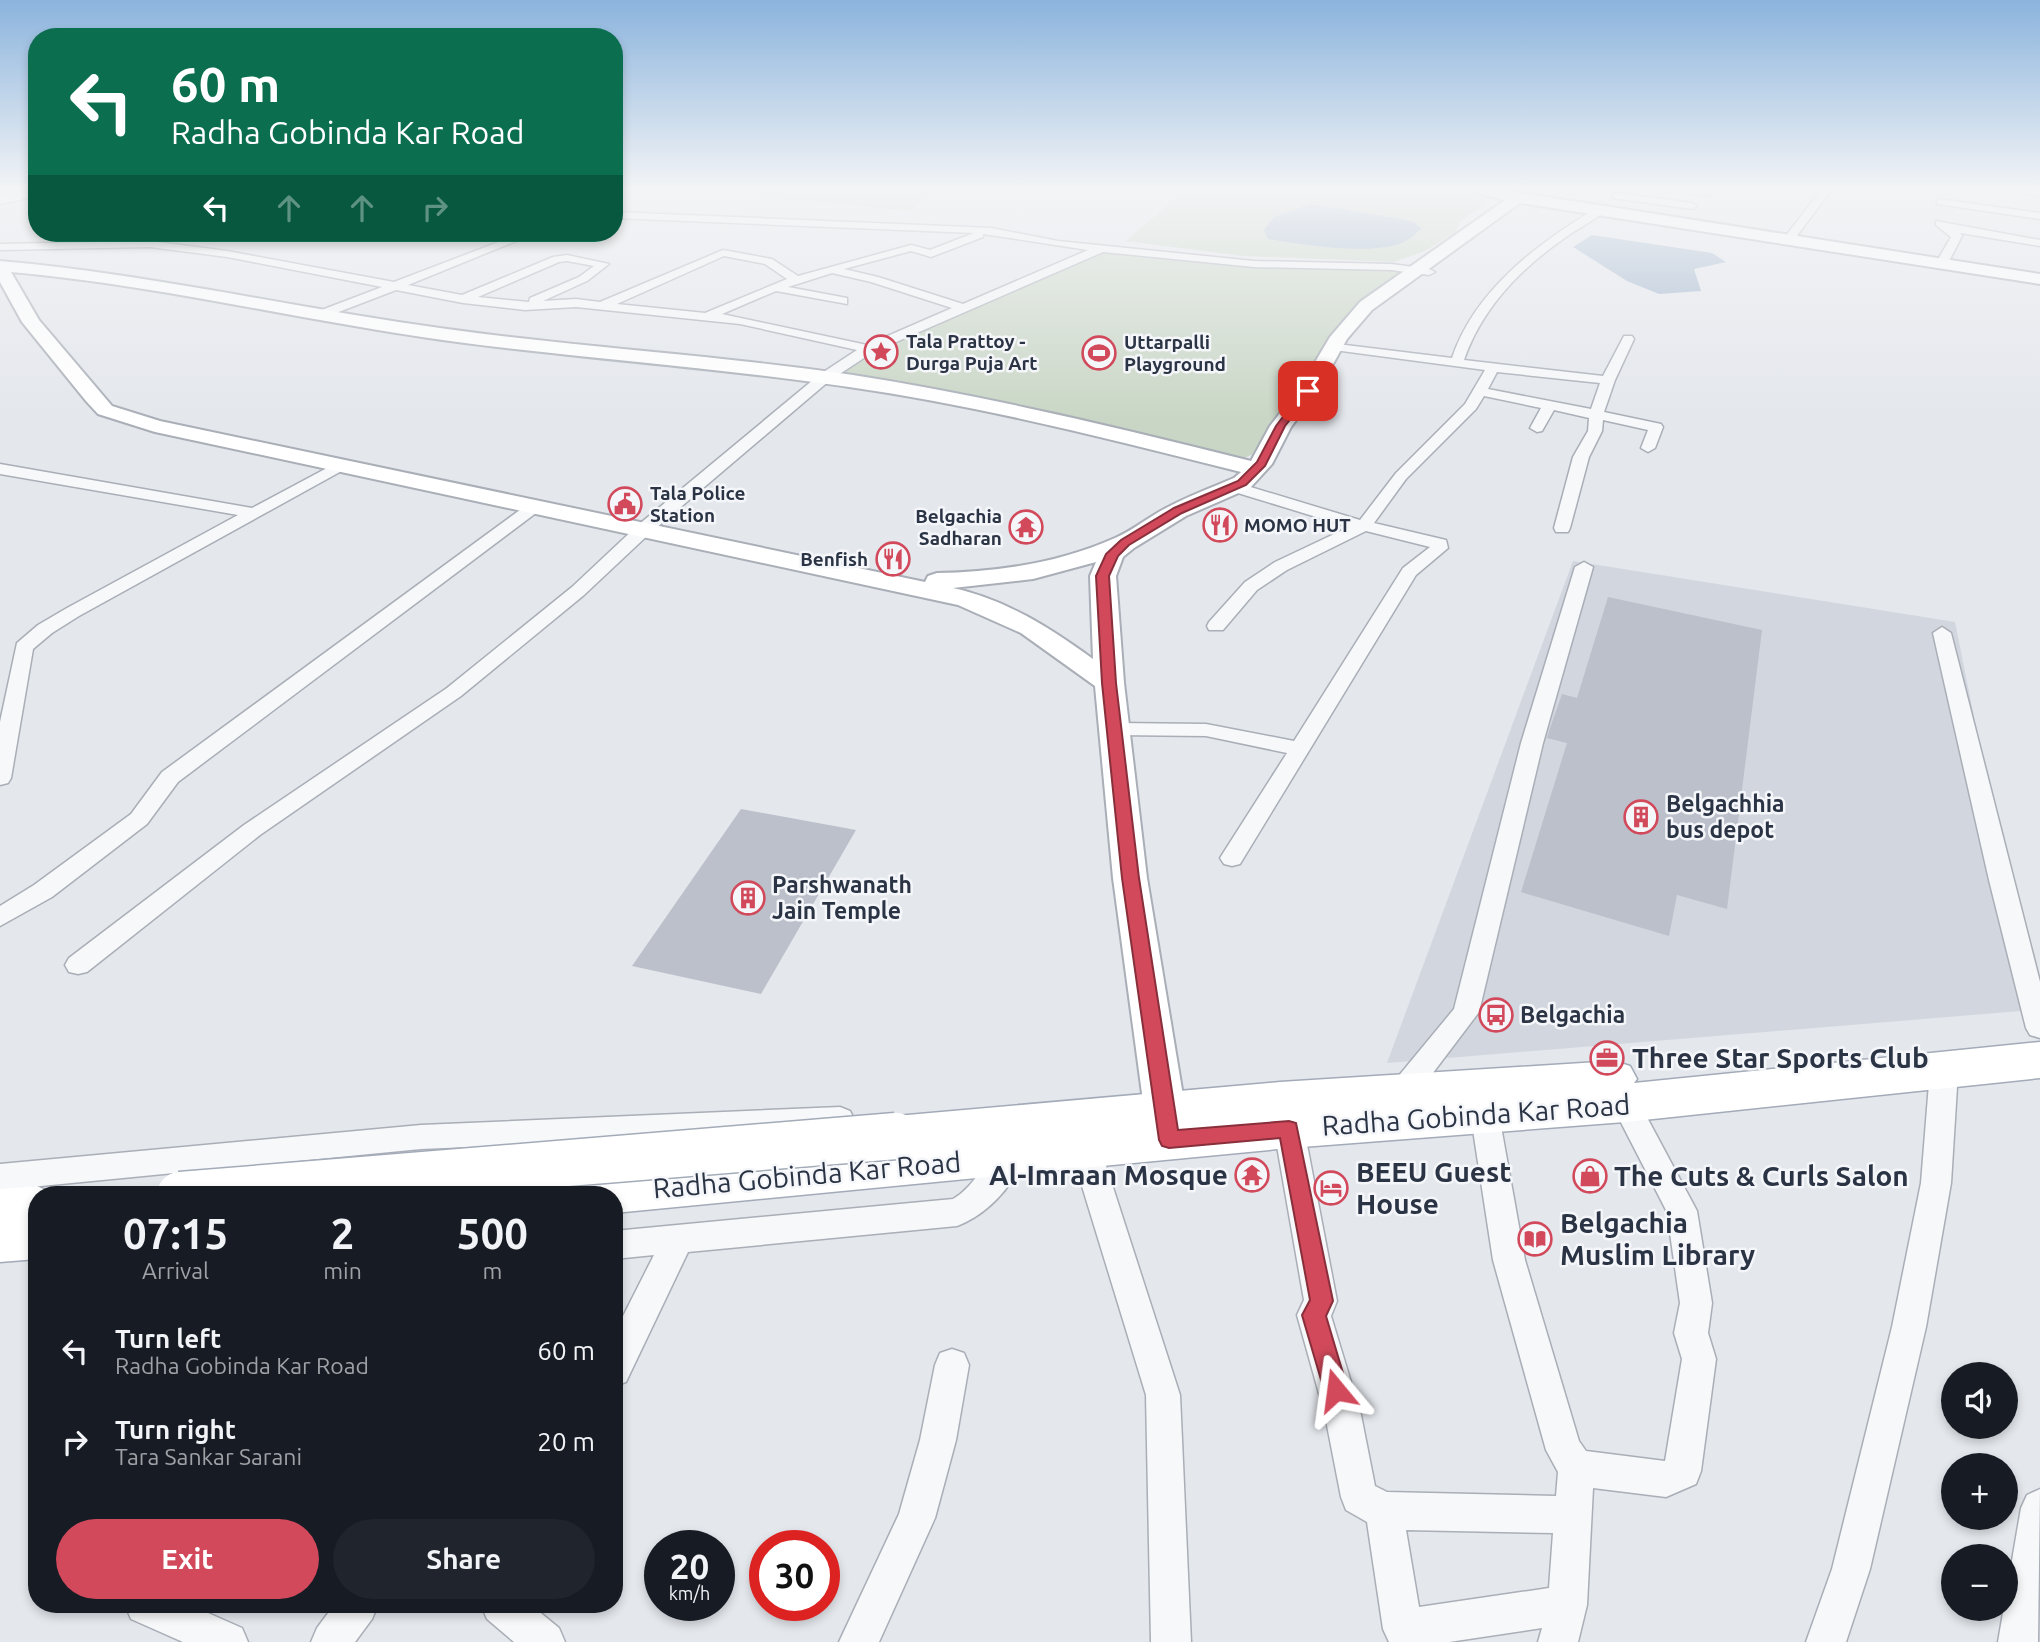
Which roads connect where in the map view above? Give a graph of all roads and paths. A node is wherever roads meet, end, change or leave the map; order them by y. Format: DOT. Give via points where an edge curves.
graph roads {
  1 [pos="286,266"];
  2 [pos="448,266"];
  3 [pos="541,266"];
  4 [pos="601,266"];
  5 [pos="694,266"];
  6 [pos="775,266"];
  7 [pos="847,266"];
  8 [pos="1062,266"];
  9 [pos="1300,266"];
  10 [pos="1429,266"];
  11 [pos="1524,266"];
  12 [pos="1958,266"];
  13 [pos="0,267"];
  14 [pos="831,270"];
  15 [pos="1423,270"];
  16 [pos="2040,279"];
  17 [pos="796,280"];
  18 [pos="394,287"];
  19 [pos="775,287"];
  20 [pos="463,299"];
  21 [pos="843,302"];
  22 [pos="525,306"];
  23 [pos="601,306"];
  24 [pos="963,308"];
  25 [pos="323,314"];
  26 [pos="705,317"];
  27 [pos="1628,339"];
  28 [pos="1339,347"];
  29 [pos="868,349"];
  30 [pos="1457,363"];
  31 [pos="1493,368"];
  32 [pos="824,378"];
  33 [pos="1608,380"];
  34 [pos="1479,391"];
  35 [pos="1550,405"];
  36 [pos="1596,415"];
  37 [pos="1537,428"];
  38 [pos="1648,448"];
  39 [pos="342,465"];
  40 [pos="0,469"];
  41 [pos="1257,469"];
  42 [pos="1243,489"];
  43 [pos="534,507"];
  44 [pos="253,513"];
  45 [pos="1364,526"];
  46 [pos="1562,528"];
  47 [pos="643,530"];
  48 [pos="1125,543"];
  49 [pos="1584,567"];
  50 [pos="882,581"];
  51 [pos="1216,626"];
  52 [pos="1942,633"];
  53 [pos="1109,683"];
  54 [pos="1116,729"];
  55 [pos="1300,750"];
  56 [pos="0,778"];
  57 [pos="1232,858"];
  58 [pos="0,917"];
  59 [pos="78,965"];
  60 [pos="2040,1028"];
  61 [pos="2040,1040"];
  62 [pos="2040,1060"];
  63 [pos="1944,1071"];
  64 [pos="1482,1100"];
  65 [pos="1625,1104"];
  66 [pos="1406,1106"];
  67 [pos="1167,1125"];
  68 [pos="1289,1129"];
  69 [pos="1081,1134"];
  70 [pos="897,1151"];
  71 [pos="268,1152"];
  72 [pos="1011,1157"];
  73 [pos="0,1177"];
  74 [pos="249,1186"];
  75 [pos="327,1186"];
  76 [pos="623,1189"];
  77 [pos="28,1209"];
  78 [pos="0,1211"];
  79 [pos="28,1237"];
  80 [pos="0,1239"];
  81 [pos="678,1239"];
  82 [pos="623,1244"];
  83 [pos="623,1352"];
  84 [pos="952,1365"];
  85 [pos="1576,1468"];
  86 [pos="2040,1508"];
  87 [pos="1384,1511"];
  88 [pos="1572,1515"];
  89 [pos="1567,1605"];
  90 [pos="163,1613"];
  91 [pos="352,1613"];
  92 [pos="511,1613"];
  93 [pos="228,1642"];
  94 [pos="331,1642"];
  95 [pos="545,1642"];
  96 [pos="859,1642"];
  97 [pos="1171,1642"];
  98 [pos="1558,1642"];
  99 [pos="1826,1642"];
  100 [pos="2018,1642"];
  1 -- 18 [label="street"];
  2 -- 18 [label="street"];
  3 -- 20 [label="street"];
  4 -- 22 [label="street"];
  5 -- 23 [label="street"];
  6 -- 17 [label="street"];
  7 -- 14 [label="street"];
  8 -- 24 [label="street"];
  9 -- 15 [label="street"];
  10 -- 15 [label="street"];
  11 -- 30 [label="street" via="1464,339"];
  12 -- 16 [label="street"];
  13 -- 25 [label="street" via="142,281"];
  13 -- 39 [label="street" via="31,322 106,410 155,426"];
  14 -- 17 [label="street"];
  14 -- 24 [label="street"];
  15 -- 28 [label="street"];
  17 -- 19 [label="street"];
  18 -- 20 [label="street"];
  18 -- 25 [label="street"];
  19 -- 21 [label="street"];
  19 -- 26 [label="street"];
  20 -- 22 [label="street"];
  22 -- 23 [label="street"];
  23 -- 26 [label="street"];
  24 -- 29 [label="street"];
  25 -- 32 [label="street" via="518,344"];
  26 -- 29 [label="street" via="740,320"];
  27 -- 33 [label="street"];
  28 -- 30 [label="street"];
  28 -- 41 [label="street" via="1281,426"];
  28 -- 42 [label="street" via="1298,429 1263,482"];
  29 -- 32 [label="street"];
  30 -- 31 [label="street"];
  31 -- 33 [label="street"];
  31 -- 34 [label="street"];
  32 -- 41 [label="street" via="1006,408"];
  32 -- 47 [label="street"];
  33 -- 36 [label="street"];
  34 -- 35 [label="street"];
  34 -- 45 [label="street" via="1471,406 1401,476"];
  35 -- 36 [label="street"];
  35 -- 37 [label="street"];
  36 -- 38 [label="street" via="1656,427"];
  36 -- 46 [label="street" via="1595,431 1581,457"];
  39 -- 43 [label="street"];
  39 -- 44 [label="street"];
  40 -- 44 [label="street"];
  41 -- 42 [label="street"];
  42 -- 45 [label="street"];
  42 -- 48 [label="street" via="1191,521 1163,521"];
  43 -- 47 [label="street"];
  43 -- 58 [label="street" via="170,777 139,819 43,891"];
  44 -- 56 [label="street" via="73,612 24,647"];
  45 -- 51 [label="street" via="1281,566 1251,586"];
  45 -- 55 [label="street" via="1437,542 1439,548 1409,572"];
  47 -- 50 [label="street"];
  47 -- 59 [label="street" via="578,591 454,692 252,830"];
  48 -- 50 [label="street" via="1083,560 985,581"];
  48 -- 53 [label="street" via="1112,554 1102,576"];
  49 -- 66 [label="street" via="1532,743 1466,1012"];
  50 -- 53 [label="street" via="966,599 1031,627"];
  52 -- 60 [label="street"];
  53 -- 54 [label="street"];
  54 -- 55 [label="street" via="1206,730"];
  54 -- 67 [label="street" via="1130,878"];
  55 -- 57 [label="street"];
  61 -- 64 [label="main road" via="1612,1079"];
  62 -- 63 [label="main road, Radha Gobinda Kar Road"];
  63 -- 65 [label="main road, Radha Gobinda Kar Road"];
  63 -- 99 [label="street" via="1936,1183 1909,1327 1851,1569"];
  64 -- 65 [label="main road, Radha Gobinda Kar Road"];
  64 -- 66 [label="main road, Radha Gobinda Kar Road"];
  64 -- 85 [label="street" via="1509,1260 1564,1450"];
  65 -- 85 [label="street" via="1682,1212 1696,1303 1691,1334 1699,1359 1683,1471 1666,1479"];
  66 -- 67 [label="main road"];
  66 -- 68 [label="main road, Radha Gobinda Kar Road"];
  67 -- 68 [label="main road, Radha Gobinda Kar Road"];
  67 -- 69 [label="main road, Radha Gobinda Kar Road"];
  68 -- 87 [label="street" via="1321,1301 1314,1315 1343,1415 1359,1497"];
  69 -- 70 [label="main road"];
  69 -- 71 [label="street" via="984,1112 421,1137"];
  69 -- 72 [label="main road, Radha Gobinda Kar Road"];
  69 -- 97 [label="street" via="1163,1395"];
  70 -- 72 [label="main road, Radha Gobinda Kar Road"];
  70 -- 75 [label="main road, bridge"];
  70 -- 76 [label="main road, Radha Gobinda Kar Road"];
  71 -- 73 [label="street"];
  71 -- 74 [label="street"];
  72 -- 81 [label="street" via="977,1200 957,1212"];
  77 -- 78 [label="main road"];
  79 -- 80 [label="main road"];
  81 -- 82 [label="street"];
  81 -- 83 [label="street"];
  84 -- 96 [label="street" via="938,1440 916,1518"];
  85 -- 88 [label="street"];
  86 -- 100 [label="street"];
  87 -- 88 [label="street"];
  87 -- 89 [label="street" via="1403,1629"];
  88 -- 89 [label="street"];
  89 -- 98 [label="street"];
  90 -- 93 [label="street"];
  91 -- 94 [label="street"];
  92 -- 95 [label="street"];
}
